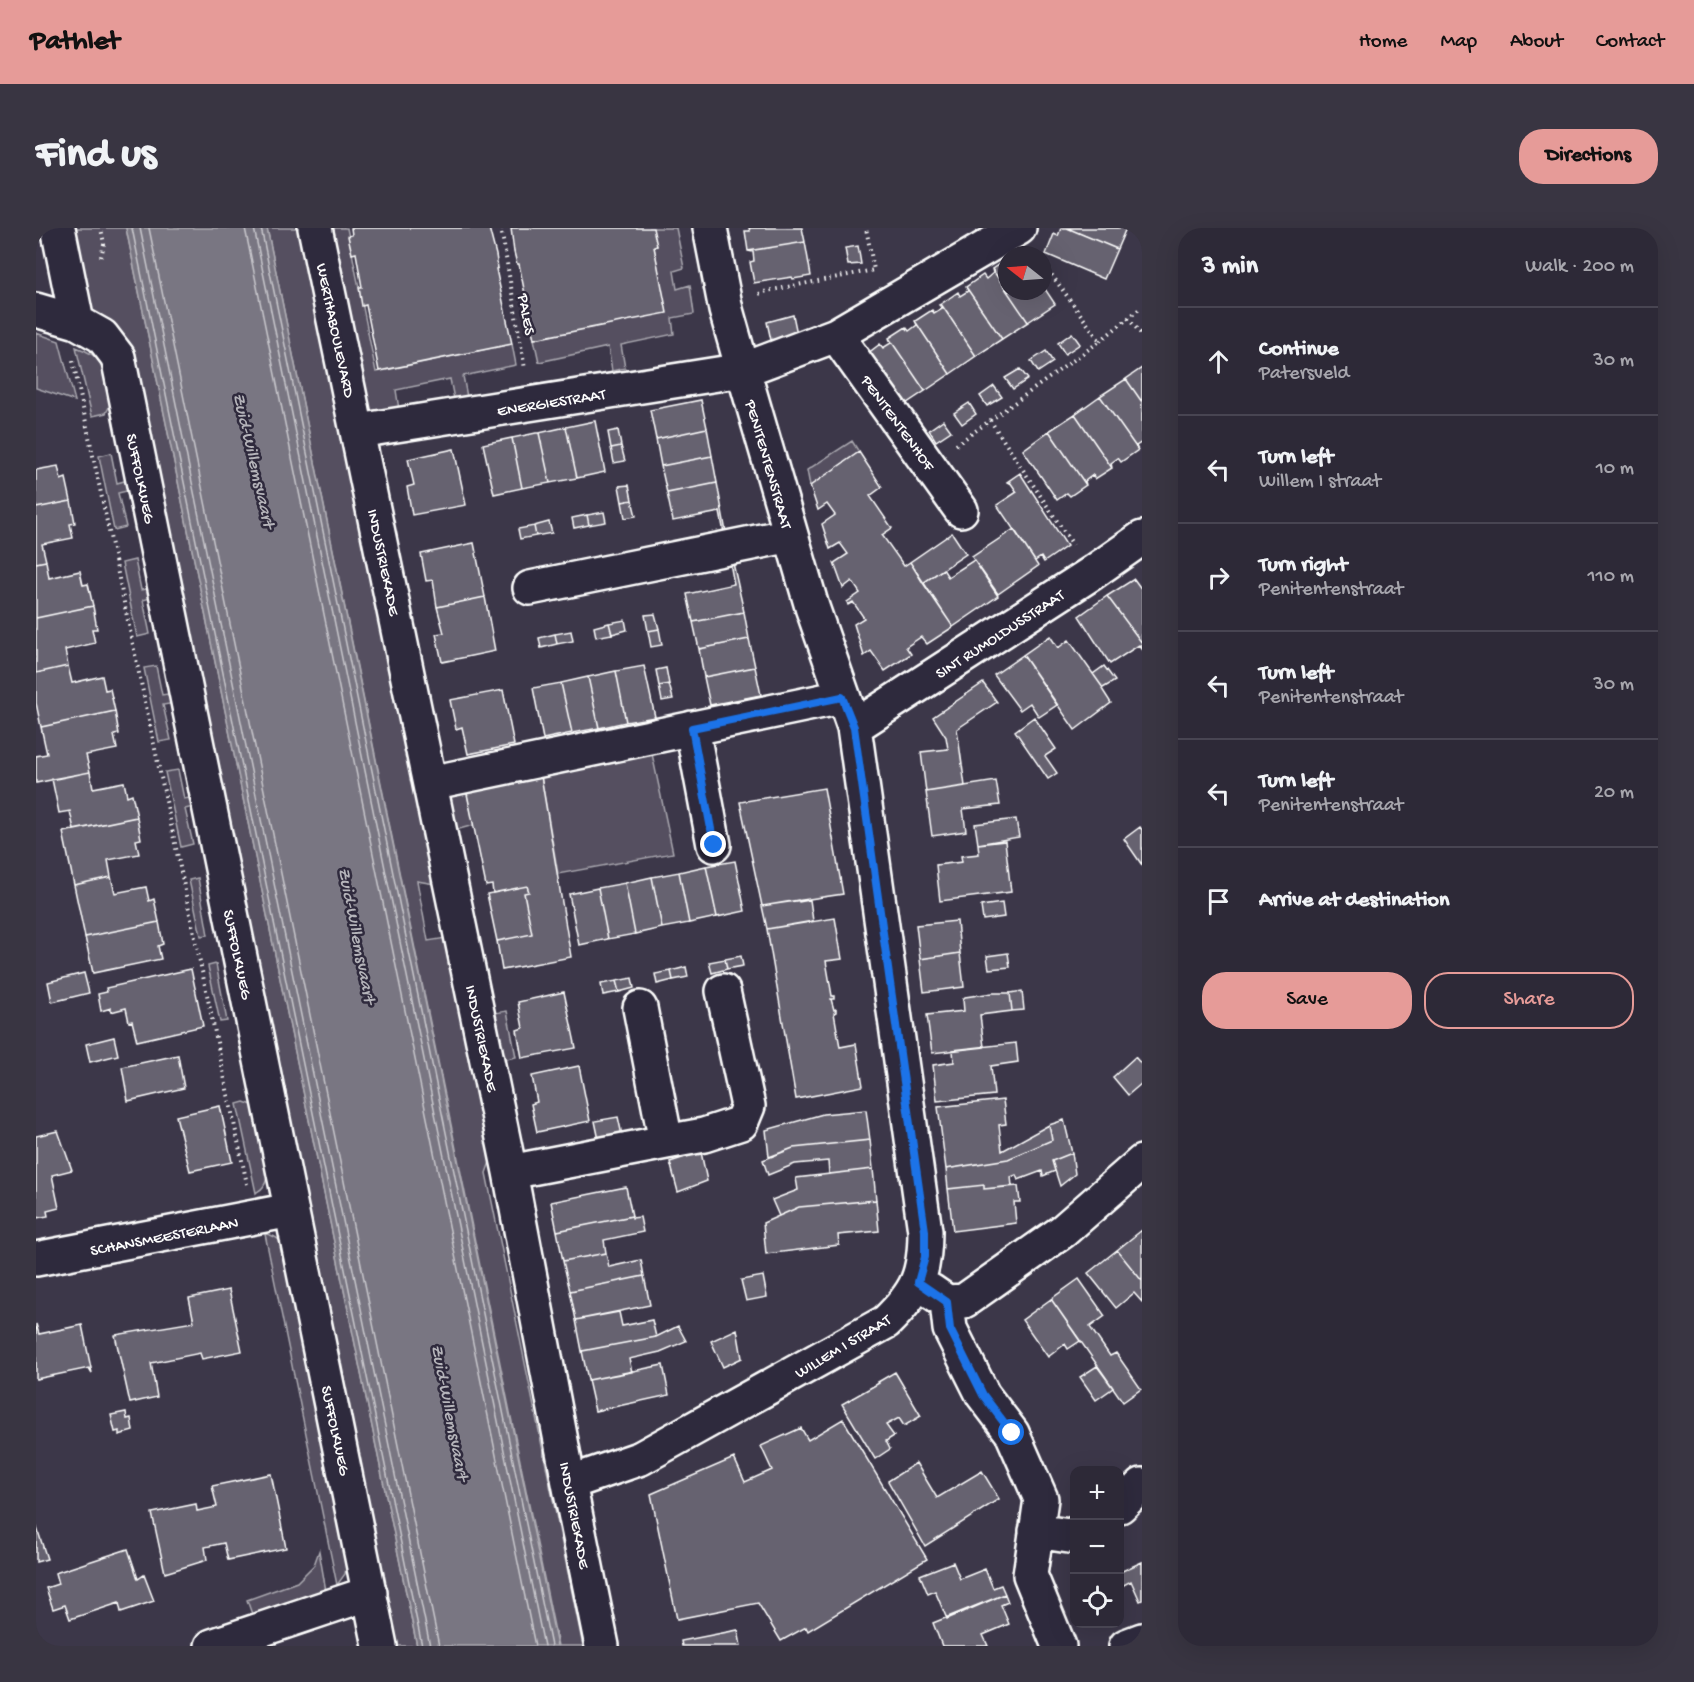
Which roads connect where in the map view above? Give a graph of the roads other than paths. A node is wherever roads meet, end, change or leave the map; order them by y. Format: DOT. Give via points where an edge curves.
graph roads {
  1 [pos="58,228"];
  2 [pos="315,228"];
  3 [pos="710,228"];
  4 [pos="1019,229"];
  5 [pos="36,310"];
  6 [pos="77,322"];
  7 [pos="836,335"];
  8 [pos="744,370"];
  9 [pos="358,431"];
  10 [pos="961,510"];
  11 [pos="791,535"];
  12 [pos="1142,538"];
  13 [pos="530,588"];
  14 [pos="842,697"];
  15 [pos="854,727"];
  16 [pos="692,728"];
  17 [pos="430,783"];
  18 [pos="714,845"];
  19 [pos="723,991"];
  20 [pos="640,1008"];
  21 [pos="666,1142"];
  22 [pos="1142,1162"];
  23 [pos="510,1172"];
  24 [pos="291,1210"];
  25 [pos="36,1259"];
  26 [pos="918,1282"];
  27 [pos="947,1302"];
  28 [pos="569,1483"];
  29 [pos="1142,1485"];
  30 [pos="1124,1501"];
  31 [pos="1036,1532"];
  32 [pos="1070,1536"];
  33 [pos="370,1593"];
  34 [pos="1142,1640"];
  35 [pos="212,1646"];
  36 [pos="380,1646"];
  37 [pos="602,1646"];
  38 [pos="1059,1646"];
  39 [pos="1126,1646"];
  1 -- 6 [label="street"];
  2 -- 9 [label="street, WERTHABOULEVARD"];
  3 -- 8 [label="street, PENITENTENSTRAAT" via="726,310"];
  4 -- 7 [label="street"];
  5 -- 6 [label="street, SUFFOLKWEG"];
  6 -- 24 [label="street, SUFFOLKWEG" via="102,336 118,357"];
  7 -- 8 [label="street"];
  7 -- 10 [label="street, PENITENTENHOF"];
  8 -- 9 [label="street, ENERGIESTRAAT"];
  8 -- 11 [label="street, PENITENTENSTRAAT"];
  9 -- 17 [label="street, INDUSTRIEKADE"];
  11 -- 13 [label="street"];
  11 -- 14 [label="street, PENITENTENSTRAAT"];
  12 -- 15 [label="street, SINT RUMOLDUSSTRAAT"];
  14 -- 15 [label="street, PENITENTENSTRAAT"];
  14 -- 16 [label="street"];
  15 -- 26 [label="street, PENITENTENSTRAAT" via="925,1231 925,1257"];
  16 -- 17 [label="street"];
  16 -- 18 [label="street"];
  17 -- 23 [label="street, INDUSTRIEKADE"];
  19 -- 21 [label="street" via="748,1106 741,1123"];
  20 -- 21 [label="street"];
  21 -- 23 [label="street"];
  22 -- 27 [label="street" via="1063,1231 964,1300"];
  23 -- 28 [label="street, INDUSTRIEKADE"];
  24 -- 25 [label="street, SCHANSMEESTERLAAN"];
  24 -- 33 [label="street, SUFFOLKWEG"];
  26 -- 27 [label="street"];
  26 -- 28 [label="street, WILLEM I STRAAT" via="904,1304 885,1322 641,1458"];
  27 -- 31 [label="street" via="950,1329 983,1395 1012,1433 1041,1499"];
  28 -- 37 [label="street, INDUSTRIEKADE"];
  29 -- 30 [label="street"];
  31 -- 32 [label="street"];
  31 -- 38 [label="street" via="1030,1575"];
  33 -- 35 [label="street"];
  33 -- 36 [label="street, SUFFOLKWEG"];
  34 -- 39 [label="street"];
}
